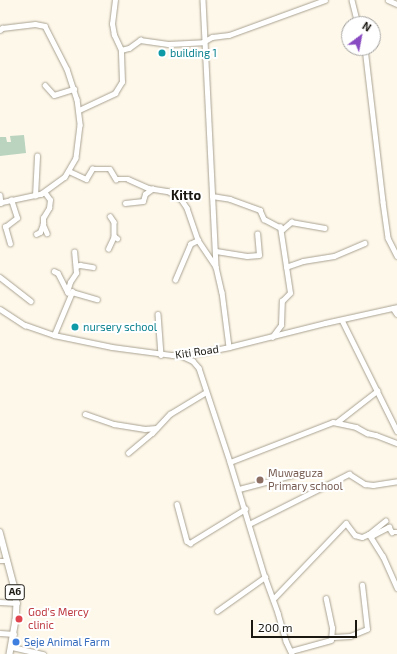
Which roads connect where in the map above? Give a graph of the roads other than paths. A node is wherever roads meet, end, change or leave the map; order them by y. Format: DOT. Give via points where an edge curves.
graph roads {
  1 [pos="115,0"];
  2 [pos="203,0"];
  3 [pos="324,0"];
  4 [pos="352,0"];
  5 [pos="388,0"];
  6 [pos="397,4"];
  7 [pos="356,16"];
  8 [pos="0,30"];
  9 [pos="206,41"];
  10 [pos="121,50"];
  11 [pos="366,56"];
  12 [pos="45,85"];
  13 [pos="74,89"];
  14 [pos="79,110"];
  15 [pos="37,156"];
  16 [pos="69,171"];
  17 [pos="152,189"];
  18 [pos="44,192"];
  19 [pos="0,195"];
  20 [pos="35,196"];
  21 [pos="212,196"];
  22 [pos="11,200"];
  23 [pos="0,203"];
  24 [pos="125,203"];
  25 [pos="110,216"];
  26 [pos="43,224"];
  27 [pos="280,228"];
  28 [pos="324,228"];
  29 [pos="47,233"];
  30 [pos="36,234"];
  31 [pos="257,234"];
  32 [pos="198,240"];
  33 [pos="364,243"];
  34 [pos="10,244"];
  35 [pos="108,249"];
  36 [pos="216,250"];
  37 [pos="74,252"];
  38 [pos="397,256"];
  39 [pos="76,266"];
  40 [pos="93,267"];
  41 [pos="216,267"];
  42 [pos="286,267"];
  43 [pos="54,271"];
  44 [pos="0,277"];
  45 [pos="175,280"];
  46 [pos="68,294"];
  47 [pos="97,299"];
  48 [pos="31,301"];
  49 [pos="395,308"];
  50 [pos="0,309"];
  51 [pos="158,314"];
  52 [pos="397,314"];
  53 [pos="342,320"];
  54 [pos="54,335"];
  55 [pos="272,338"];
  56 [pos="229,347"];
  57 [pos="161,355"];
  58 [pos="180,355"];
  59 [pos="377,391"];
  60 [pos="206,392"];
  61 [pos="85,414"];
  62 [pos="337,422"];
  63 [pos="156,428"];
  64 [pos="397,431"];
  65 [pos="397,443"];
  66 [pos="128,453"];
  67 [pos="230,462"];
  68 [pos="300,473"];
  69 [pos="397,481"];
  70 [pos="239,489"];
  71 [pos="177,504"];
  72 [pos="245,510"];
  73 [pos="385,521"];
  74 [pos="249,524"];
  75 [pos="0,532"];
  76 [pos="397,532"];
  77 [pos="369,534"];
  78 [pos="7,561"];
  79 [pos="0,562"];
  80 [pos="265,577"];
  81 [pos="362,585"];
  82 [pos="397,588"];
  83 [pos="273,599"];
  84 [pos="326,599"];
  85 [pos="0,602"];
  86 [pos="17,603"];
  87 [pos="217,611"];
  88 [pos="0,633"];
  89 [pos="14,634"];
  90 [pos="333,637"];
  91 [pos="12,648"];
  92 [pos="292,653"];
  93 [pos="10,654"];
  94 [pos="44,654"];
  1 -- 10 [label="street" via="112,24"];
  2 -- 9 [label="street"];
  3 -- 9 [label="street"];
  4 -- 7 [label="street"];
  5 -- 6 [label="street"];
  8 -- 13 [label="street" via="35,24 44,26 62,59"];
  9 -- 10 [label="street" via="168,44 140,40"];
  9 -- 21 [label="street"];
  10 -- 14 [label="street" via="123,76 120,88 107,98"];
  11 -- 38 [label="street" via="388,238"];
  12 -- 13 [label="street" via="54,95"];
  13 -- 14 [label="street"];
  14 -- 16 [label="street" via="78,154"];
  15 -- 20 [label="street"];
  16 -- 17 [label="street" via="86,179 92,170 110,169 116,179 128,179"];
  16 -- 18 [label="street"];
  17 -- 24 [label="street" via="145,194 143,201"];
  17 -- 32 [label="street" via="168,191 181,199 187,208"];
  18 -- 20 [label="street"];
  18 -- 26 [label="street" via="50,200"];
  19 -- 23 [label="street"];
  20 -- 22 [label="street"];
  21 -- 27 [label="street" via="259,209 266,220"];
  21 -- 36 [label="street"];
  22 -- 23 [label="street"];
  22 -- 34 [label="street" via="17,218 4,226"];
  25 -- 35 [label="street" via="114,222 116,237"];
  26 -- 29 [label="street"];
  26 -- 30 [label="street" via="40,232"];
  27 -- 28 [label="street" via="285,228 291,222"];
  27 -- 42 [label="street"];
  31 -- 36 [label="street" via="258,255 247,256"];
  32 -- 41 [label="street"];
  32 -- 45 [label="street" via="190,244"];
  33 -- 42 [label="street" via="334,256 303,261"];
  36 -- 41 [label="street"];
  37 -- 39 [label="street"];
  39 -- 40 [label="street"];
  39 -- 46 [label="street"];
  41 -- 56 [label="street"];
  42 -- 55 [label="street" via="290,294 282,301 281,325"];
  43 -- 46 [label="street" via="58,273"];
  44 -- 48 [label="street"];
  46 -- 47 [label="street" via="72,292"];
  46 -- 54 [label="street"];
  49 -- 52 [label="street"];
  49 -- 53 [label="street, Kiti Road"];
  50 -- 54 [label="street, Kiti Road" via="25,325"];
  51 -- 57 [label="street"];
  53 -- 55 [label="street, Kiti Road"];
  53 -- 59 [label="street"];
  54 -- 57 [label="street, Kiti Road"];
  55 -- 56 [label="street, Kiti Road"];
  56 -- 58 [label="street, Kiti Road"];
  57 -- 58 [label="street, Kiti Road"];
  58 -- 60 [label="street" via="197,364"];
  59 -- 62 [label="street"];
  59 -- 64 [label="street"];
  60 -- 63 [label="street" via="170,414"];
  60 -- 67 [label="street"];
  61 -- 63 [label="street" via="114,424 145,429"];
  62 -- 65 [label="street"];
  62 -- 67 [label="street"];
  63 -- 66 [label="street"];
  67 -- 70 [label="street"];
  68 -- 70 [label="street"];
  69 -- 74 [label="street" via="365,484 349,474"];
  70 -- 72 [label="street"];
  71 -- 72 [label="street" via="187,541 190,543"];
  72 -- 74 [label="street"];
  73 -- 77 [label="street"];
  74 -- 80 [label="street"];
  75 -- 78 [label="main road, A6"];
  76 -- 77 [label="street" via="392,532 389,527 373,535"];
  77 -- 82 [label="street" via="384,556"];
  77 -- 83 [label="street" via="359,537 346,523"];
  78 -- 79 [label="street"];
  78 -- 86 [label="main road, A6"];
  80 -- 83 [label="street"];
  80 -- 87 [label="street"];
  81 -- 90 [label="street" via="367,629 350,636"];
  83 -- 92 [label="street"];
  84 -- 90 [label="street"];
  85 -- 86 [label="street"];
  86 -- 89 [label="main road, A6"];
  88 -- 89 [label="street"];
  89 -- 91 [label="main road, A6"];
  90 -- 92 [label="street" via="329,641"];
  91 -- 93 [label="main road, A6"];
  91 -- 94 [label="street"];
}
